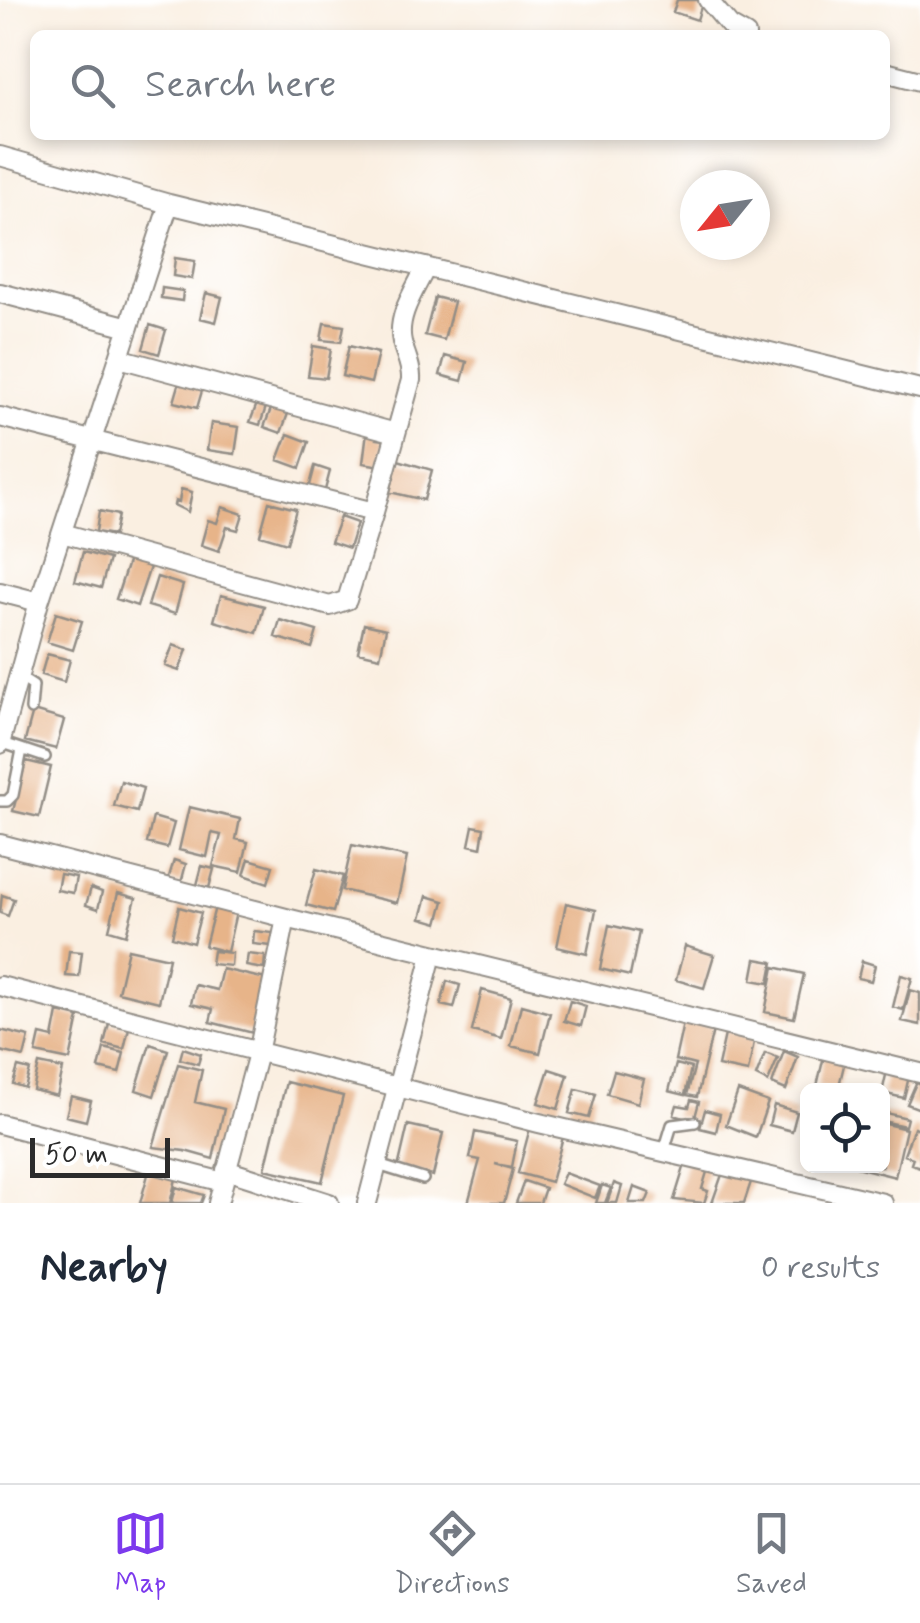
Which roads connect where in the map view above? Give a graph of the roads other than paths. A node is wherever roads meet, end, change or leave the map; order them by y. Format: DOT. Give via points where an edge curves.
graph roads {
  1 [pos="708,0"];
  2 [pos="737,30"];
  3 [pos="890,73"];
  4 [pos="920,81"];
  5 [pos="0,156"];
  6 [pos="169,204"];
  7 [pos="426,268"];
  8 [pos="0,293"];
  9 [pos="129,327"];
  10 [pos="119,358"];
  11 [pos="920,389"];
  12 [pos="0,418"];
  13 [pos="396,433"];
  14 [pos="92,441"];
  15 [pos="374,512"];
  16 [pos="62,533"];
  17 [pos="0,592"];
  18 [pos="39,602"];
  19 [pos="0,672"];
  20 [pos="19,678"];
  21 [pos="31,709"];
  22 [pos="0,743"];
  23 [pos="22,750"];
  24 [pos="45,757"];
  25 [pos="0,801"];
  26 [pos="0,844"];
  27 [pos="286,918"];
  28 [pos="432,955"];
  29 [pos="0,986"];
  30 [pos="258,1053"];
  31 [pos="920,1073"];
  32 [pos="396,1087"];
  33 [pos="695,1122"];
  34 [pos="0,1124"];
  35 [pos="664,1150"];
  36 [pos="375,1164"];
  37 [pos="225,1176"];
  38 [pos="424,1180"];
  39 [pos="218,1203"];
  40 [pos="329,1203"];
  41 [pos="367,1203"];
  42 [pos="883,1203"];
  1 -- 2 [label="street"];
  3 -- 4 [label="street"];
  5 -- 6 [label="street"];
  6 -- 7 [label="street"];
  6 -- 9 [label="street"];
  7 -- 11 [label="street"];
  7 -- 13 [label="street" via="402,320 412,380"];
  8 -- 9 [label="street"];
  9 -- 10 [label="street"];
  10 -- 13 [label="street"];
  10 -- 14 [label="street"];
  12 -- 14 [label="street"];
  13 -- 15 [label="street"];
  14 -- 15 [label="street"];
  14 -- 16 [label="street"];
  15 -- 16 [label="street" via="347,600 330,606"];
  16 -- 18 [label="street"];
  17 -- 18 [label="street"];
  18 -- 20 [label="street"];
  19 -- 20 [label="street"];
  20 -- 21 [label="lane" via="33,686"];
  20 -- 22 [label="street"];
  22 -- 23 [label="lane"];
  23 -- 24 [label="lane"];
  23 -- 25 [label="lane" via="13,794"];
  26 -- 27 [label="street"];
  27 -- 28 [label="street"];
  27 -- 30 [label="street"];
  28 -- 31 [label="street"];
  28 -- 32 [label="street"];
  29 -- 30 [label="street"];
  30 -- 32 [label="street"];
  30 -- 37 [label="street"];
  32 -- 35 [label="street"];
  32 -- 36 [label="street"];
  33 -- 35 [label="lane" via="672,1125"];
  34 -- 37 [label="street"];
  35 -- 42 [label="street"];
  36 -- 38 [label="lane"];
  36 -- 41 [label="street"];
  37 -- 39 [label="street"];
  37 -- 40 [label="street"];
}
